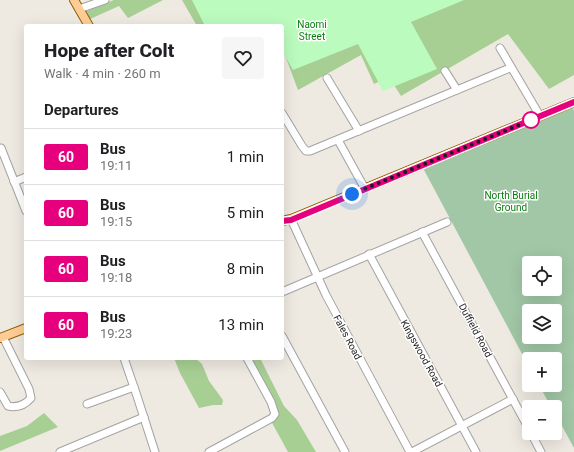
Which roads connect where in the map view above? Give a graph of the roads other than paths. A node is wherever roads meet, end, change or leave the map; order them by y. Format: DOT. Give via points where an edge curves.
graph roads {
  1 [pos="74,0"];
  2 [pos="105,0"];
  3 [pos="79,9"];
  4 [pos="88,24"];
  5 [pos="500,48"];
  6 [pos="510,68"];
  7 [pos="445,71"];
  8 [pos="327,78"];
  9 [pos="457,90"];
  10 [pos="574,102"];
  11 [pos="284,116"];
  12 [pos="540,116"];
  13 [pos="359,131"];
  14 [pos="338,140"];
  15 [pos="1,148"];
  16 [pos="24,178"];
  17 [pos="14,182"];
  18 [pos="364,189"];
  19 [pos="24,207"];
  20 [pos="291,220"];
  21 [pos="284,221"];
  22 [pos="447,222"];
  23 [pos="284,225"];
  24 [pos="422,232"];
  25 [pos="369,254"];
  26 [pos="317,277"];
  27 [pos="284,291"];
  28 [pos="24,329"];
  29 [pos="1,338"];
  30 [pos="284,340"];
  31 [pos="125,360"];
  32 [pos="248,360"];
  33 [pos="134,387"];
  34 [pos="0,392"];
  35 [pos="513,399"];
  36 [pos="87,404"];
  37 [pos="522,416"];
  38 [pos="144,417"];
  39 [pos="462,426"];
  40 [pos="535,440"];
  41 [pos="60,452"];
  42 [pos="155,452"];
  43 [pos="209,452"];
  44 [pos="345,452"];
  45 [pos="411,452"];
  46 [pos="476,452"];
  47 [pos="541,452"];
  1 -- 3 [label="main road"];
  2 -- 3 [label="street"];
  3 -- 4 [label="main road"];
  5 -- 6 [label="street"];
  6 -- 9 [label="street"];
  6 -- 12 [label="street"];
  7 -- 9 [label="street"];
  8 -- 13 [label="street"];
  9 -- 13 [label="street"];
  10 -- 12 [label="main road"];
  11 -- 14 [label="street" via="308,152"];
  12 -- 18 [label="main road"];
  13 -- 14 [label="street"];
  14 -- 18 [label="street"];
  15 -- 17 [label="street"];
  16 -- 17 [label="street"];
  17 -- 19 [label="street"];
  18 -- 20 [label="main road"];
  20 -- 21 [label="main road"];
  20 -- 23 [label="main road"];
  20 -- 26 [label="street, Fales Road"];
  22 -- 24 [label="street"];
  24 -- 25 [label="street"];
  24 -- 35 [label="street, Duffield Road"];
  25 -- 26 [label="street"];
  25 -- 39 [label="street, Kingswood Road"];
  26 -- 27 [label="street"];
  26 -- 45 [label="street, Fales Road"];
  28 -- 29 [label="main road"];
  29 -- 34 [label="street" via="29,389 31,398 13,407 8,406"];
  30 -- 44 [label="street"];
  31 -- 33 [label="street"];
  32 -- 43 [label="street" via="271,402 275,415"];
  33 -- 36 [label="street"];
  33 -- 38 [label="street"];
  35 -- 37 [label="street, Duffield Road"];
  35 -- 39 [label="street"];
  38 -- 41 [label="street"];
  38 -- 42 [label="street"];
  39 -- 45 [label="street"];
  39 -- 46 [label="street, Kingswood Road"];
  40 -- 47 [label="street"];
}
